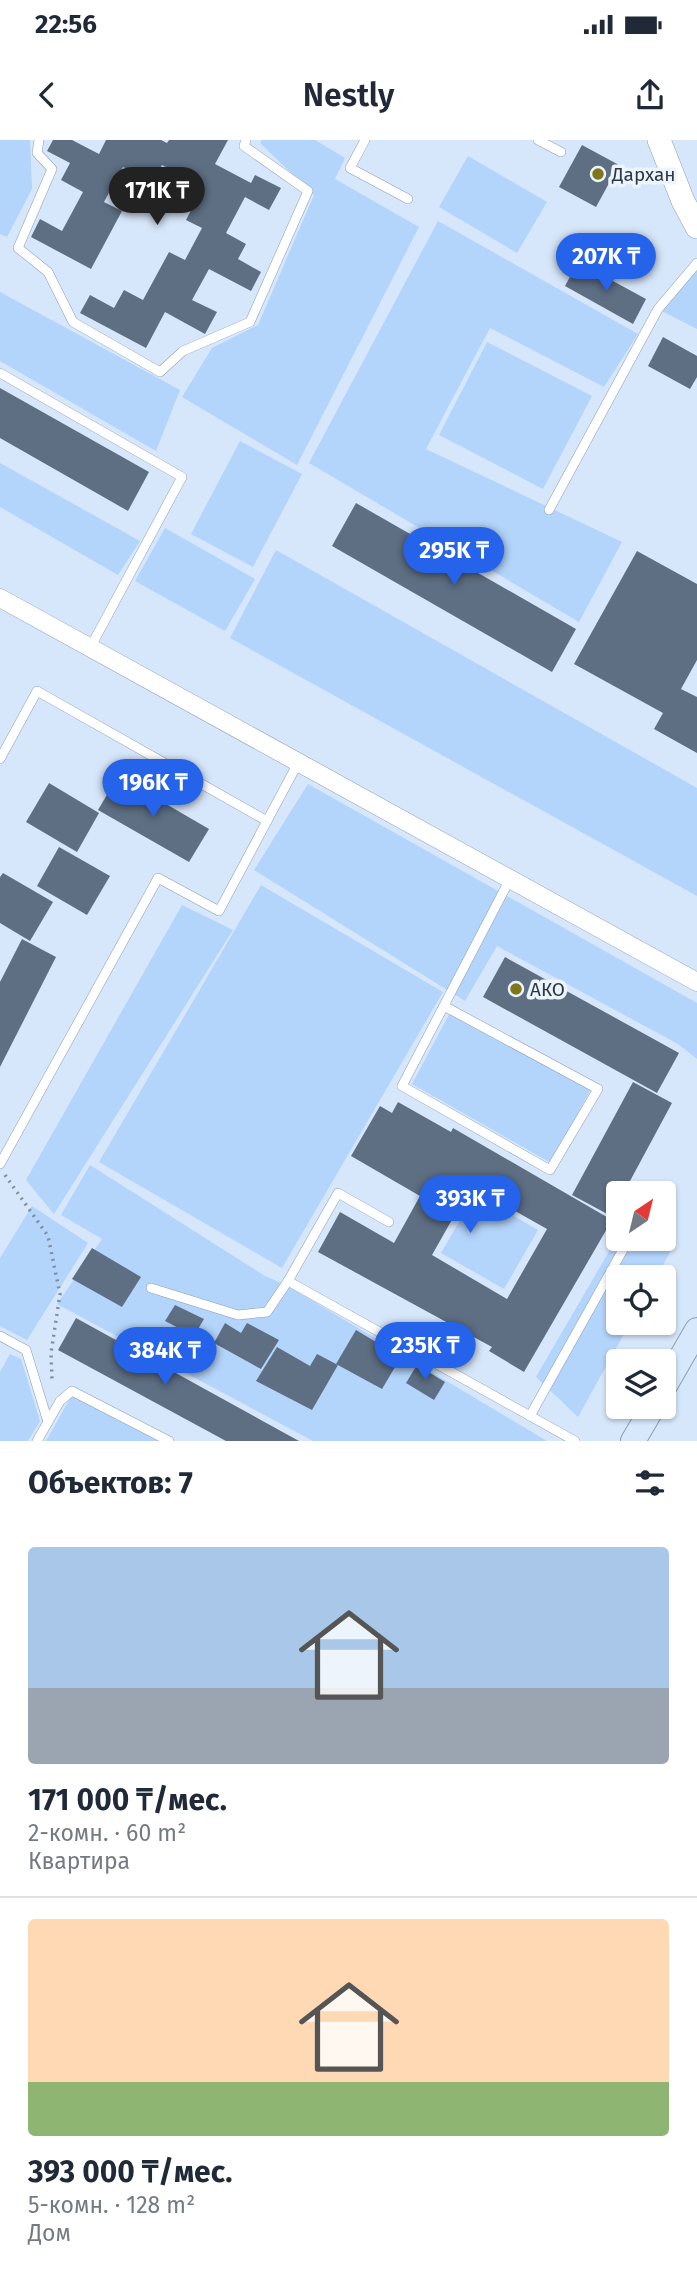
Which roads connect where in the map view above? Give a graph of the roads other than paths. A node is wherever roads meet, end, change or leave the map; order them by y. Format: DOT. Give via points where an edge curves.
graph roads {
  1 [pos="39,140"];
  2 [pos="246,140"];
  3 [pos="365,140"];
  4 [pos="538,140"];
  5 [pos="659,140"];
  6 [pos="561,152"];
  7 [pos="408,199"];
  8 [pos="697,227"];
  9 [pos="697,263"];
  10 [pos="0,373"];
  11 [pos="549,510"];
  12 [pos="0,598"];
  13 [pos="90,648"];
  14 [pos="0,759"];
  15 [pos="298,762"];
  16 [pos="267,821"];
  17 [pos="510,879"];
  18 [pos="697,982"];
  19 [pos="444,1006"];
  20 [pos="0,1166"];
  21 [pos="389,1222"];
  22 [pos="622,1251"];
  23 [pos="288,1281"];
  24 [pos="150,1288"];
  25 [pos="697,1330"];
  26 [pos="0,1336"];
  27 [pos="676,1372"];
  28 [pos="530,1416"];
  29 [pos="646,1419"];
  30 [pos="48,1422"];
  31 [pos="37,1441"];
  32 [pos="169,1441"];
  33 [pos="575,1441"];
  34 [pos="633,1441"];
  1 -- 2 [label="lane" via="37,153 52,169 18,248 48,272 73,322 159,373 183,351 250,322 308,191 244,146"];
  3 -- 7 [label="lane" via="350,168"];
  4 -- 6 [label="lane"];
  5 -- 8 [label="street"];
  9 -- 11 [label="lane" via="658,309"];
  10 -- 13 [label="lane" via="182,477"];
  12 -- 13 [label="street"];
  13 -- 15 [label="street"];
  14 -- 16 [label="lane" via="37,691"];
  15 -- 16 [label="lane"];
  15 -- 17 [label="street"];
  16 -- 20 [label="lane" via="219,911 158,878"];
  17 -- 18 [label="street"];
  17 -- 19 [label="lane"];
  19 -- 19 [label="lane" via="402,1087 550,1170 598,1090"];
  21 -- 23 [label="lane" via="338,1193"];
  22 -- 28 [label="lane"];
  23 -- 24 [label="lane" via="267,1312 238,1315"];
  23 -- 28 [label="lane"];
  25 -- 27 [label="main road"];
  26 -- 30 [label="lane" via="26,1350"];
  28 -- 33 [label="lane"];
  29 -- 34 [label="main road"];
  30 -- 31 [label="lane"];
  30 -- 32 [label="lane" via="72,1391"];
}
